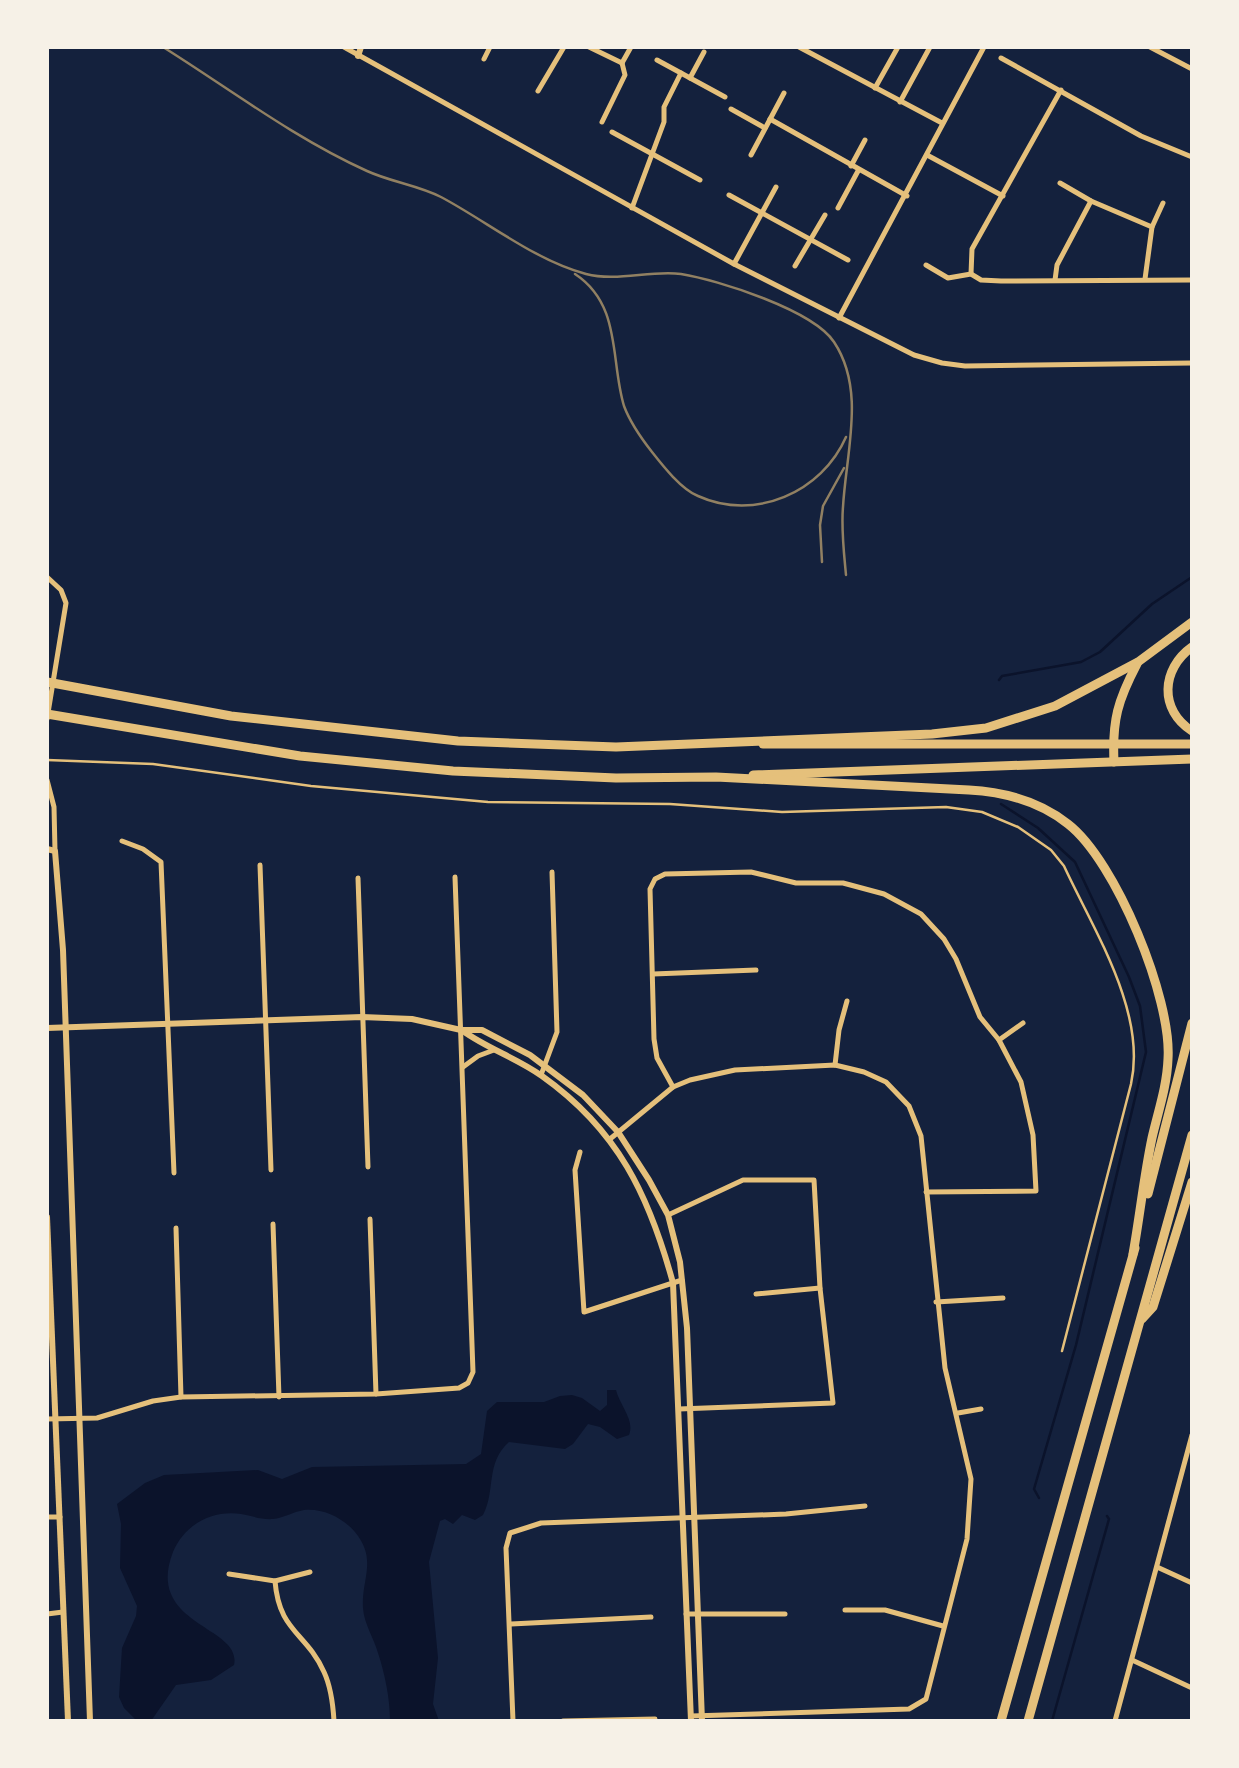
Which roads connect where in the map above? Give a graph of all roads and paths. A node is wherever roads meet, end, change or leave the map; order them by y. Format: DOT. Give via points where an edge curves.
graph roads {
  1 [pos="344,47"];
  2 [pos="362,47"];
  3 [pos="491,47"];
  4 [pos="564,47"];
  5 [pos="589,47"];
  6 [pos="631,47"];
  7 [pos="799,47"];
  8 [pos="898,47"];
  9 [pos="930,47"];
  10 [pos="984,47"];
  11 [pos="1150,47"];
  12 [pos="704,52"];
  13 [pos="358,56"];
  14 [pos="484,58"];
  15 [pos="1002,58"];
  16 [pos="657,60"];
  17 [pos="622,63"];
  18 [pos="1192,69"];
  19 [pos="681,73"];
  20 [pos="690,78"];
  21 [pos="875,88"];
  22 [pos="1061,90"];
  23 [pos="538,91"];
  24 [pos="784,93"];
  25 [pos="725,97"];
  26 [pos="900,102"];
  27 [pos="731,109"];
  28 [pos="770,119"];
  29 [pos="602,122"];
  30 [pos="942,123"];
  31 [pos="765,128"];
  32 [pos="612,132"];
  33 [pos="865,140"];
  34 [pos="653,154"];
  35 [pos="751,155"];
  36 [pos="928,155"];
  37 [pos="1192,157"];
  38 [pos="851,166"];
  39 [pos="858,171"];
  40 [pos="701,180"];
  41 [pos="1060,183"];
  42 [pos="776,187"];
  43 [pos="729,195"];
  44 [pos="906,196"];
  45 [pos="1003,196"];
  46 [pos="1091,201"];
  47 [pos="1163,203"];
  48 [pos="632,208"];
  49 [pos="838,208"];
  50 [pos="761,213"];
  51 [pos="825,215"];
  52 [pos="1152,227"];
  53 [pos="810,240"];
  54 [pos="848,260"];
  55 [pos="734,264"];
  56 [pos="926,265"];
  57 [pos="795,266"];
  58 [pos="971,274"];
  59 [pos="1145,279"];
  60 [pos="1055,280"];
  61 [pos="1192,280"];
  62 [pos="839,318"];
  63 [pos="1192,363"];
  64 [pos="47,577"];
  65 [pos="1192,622"];
  66 [pos="1192,647"];
  67 [pos="1138,662"];
  68 [pos="47,682"];
  69 [pos="47,716"];
  70 [pos="1192,731"];
  71 [pos="739,744"];
  72 [pos="1113,744"];
  73 [pos="1192,744"];
  74 [pos="1192,759"];
  75 [pos="47,760"];
  76 [pos="1114,762"];
  77 [pos="716,777"];
  78 [pos="47,780"];
  79 [pos="122,841"];
  80 [pos="51,850"];
  81 [pos="260,865"];
  82 [pos="552,872"];
  83 [pos="455,877"];
  84 [pos="358,878"];
  85 [pos="756,970"];
  86 [pos="653,974"];
  87 [pos="847,1001"];
  88 [pos="362,1017"];
  89 [pos="265,1020"];
  90 [pos="168,1023"];
  91 [pos="1023,1023"];
  92 [pos="1192,1023"];
  93 [pos="66,1027"];
  94 [pos="47,1028"];
  95 [pos="461,1030"];
  96 [pos="999,1040"];
  97 [pos="494,1050"];
  98 [pos="835,1065"];
  99 [pos="546,1066"];
  100 [pos="463,1067"];
  101 [pos="541,1075"];
  102 [pos="673,1087"];
  103 [pos="618,1132"];
  104 [pos="1192,1135"];
  105 [pos="610,1139"];
  106 [pos="580,1152"];
  107 [pos="368,1167"];
  108 [pos="271,1170"];
  109 [pos="174,1173"];
  110 [pos="1192,1182"];
  111 [pos="926,1192"];
  112 [pos="668,1215"];
  113 [pos="47,1217"];
  114 [pos="370,1219"];
  115 [pos="47,1224"];
  116 [pos="273,1224"];
  117 [pos="176,1227"];
  118 [pos="1133,1254"];
  119 [pos="682,1280"];
  120 [pos="673,1283"];
  121 [pos="820,1288"];
  122 [pos="756,1294"];
  123 [pos="1003,1298"];
  124 [pos="936,1302"];
  125 [pos="1141,1321"];
  126 [pos="49,1322"];
  127 [pos="1062,1351"];
  128 [pos="376,1394"];
  129 [pos="181,1397"];
  130 [pos="279,1397"];
  131 [pos="690,1408"];
  132 [pos="679,1409"];
  133 [pos="981,1409"];
  134 [pos="958,1413"];
  135 [pos="80,1418"];
  136 [pos="47,1419"];
  137 [pos="57,1419"];
  138 [pos="1192,1436"];
  139 [pos="865,1506"];
  140 [pos="47,1517"];
  141 [pos="60,1517"];
  142 [pos="682,1518"];
  143 [pos="695,1518"];
  144 [pos="1157,1567"];
  145 [pos="310,1572"];
  146 [pos="229,1574"];
  147 [pos="275,1581"];
  148 [pos="1192,1583"];
  149 [pos="845,1610"];
  150 [pos="64,1612"];
  151 [pos="47,1614"];
  152 [pos="686,1614"];
  153 [pos="698,1614"];
  154 [pos="785,1614"];
  155 [pos="651,1617"];
  156 [pos="511,1624"];
  157 [pos="943,1626"];
  158 [pos="1132,1660"];
  159 [pos="1192,1688"];
  160 [pos="691,1718"];
  161 [pos="702,1718"];
  162 [pos="655,1719"];
  163 [pos="68,1721"];
  164 [pos="90,1721"];
  165 [pos="334,1721"];
  166 [pos="513,1721"];
  167 [pos="563,1721"];
  168 [pos="1001,1721"];
  169 [pos="1028,1721"];
  170 [pos="1115,1721"];
  1 -- 13 [label="street"];
  2 -- 13 [label="street"];
  3 -- 14 [label="street"];
  4 -- 23 [label="street"];
  5 -- 17 [label="street"];
  6 -- 17 [label="street"];
  7 -- 21 [label="street"];
  8 -- 21 [label="street"];
  9 -- 26 [label="street"];
  10 -- 30 [label="street"];
  11 -- 18 [label="street"];
  12 -- 20 [label="street"];
  13 -- 48 [label="street"];
  15 -- 22 [label="street"];
  16 -- 19 [label="street"];
  17 -- 29 [label="street" via="625,75"];
  19 -- 20 [label="street"];
  19 -- 34 [label="street" via="664,107"];
  20 -- 25 [label="street"];
  21 -- 26 [label="street"];
  22 -- 37 [label="street" via="1141,136"];
  22 -- 45 [label="street"];
  24 -- 28 [label="street"];
  26 -- 30 [label="street"];
  27 -- 31 [label="street"];
  28 -- 31 [label="street"];
  28 -- 38 [label="street"];
  30 -- 36 [label="street"];
  31 -- 35 [label="street"];
  32 -- 34 [label="street"];
  33 -- 38 [label="street"];
  34 -- 40 [label="street"];
  34 -- 48 [label="street"];
  36 -- 44 [label="street"];
  36 -- 45 [label="street"];
  38 -- 39 [label="street"];
  39 -- 44 [label="street"];
  39 -- 49 [label="street"];
  41 -- 46 [label="street"];
  42 -- 50 [label="street"];
  43 -- 50 [label="street"];
  44 -- 62 [label="street"];
  45 -- 58 [label="street" via="972,249"];
  46 -- 52 [label="street"];
  46 -- 60 [label="street" via="1057,265"];
  47 -- 52 [label="street"];
  48 -- 55 [label="street"];
  50 -- 53 [label="street"];
  50 -- 55 [label="street"];
  51 -- 53 [label="street"];
  52 -- 59 [label="street"];
  53 -- 54 [label="street"];
  53 -- 57 [label="street"];
  55 -- 62 [label="street"];
  56 -- 58 [label="street" via="948,278"];
  58 -- 60 [label="street" via="981,280"];
  59 -- 60 [label="street"];
  59 -- 61 [label="street"];
  62 -- 63 [label="street" via="942,363"];
  64 -- 69 [label="street" via="61,590 66,603"];
  65 -- 67 [label="highway"];
  66 -- 70 [label="highway" via="1171,669 1167,682 1175,715"];
  67 -- 71 [label="highway" via="1078,695 973,730"];
  67 -- 72 [label="highway" via="1117,705"];
  68 -- 71 [label="highway" via="231,716 380,734 538,745"];
  69 -- 77 [label="highway" via="218,745 377,765 533,776"];
  71 -- 72 [label="highway"];
  72 -- 73 [label="highway"];
  72 -- 76 [label="highway"];
  74 -- 76 [label="highway"];
  75 -- 127 [label="lane" via="153,764 311,786 488,802 670,804 782,812 946,807 982,811 1018,827 1051,850 1064,866 1127,1004 1135,1047 1133,1075"];
  76 -- 77 [label="highway"];
  77 -- 118 [label="highway" via="999,793 1049,810 1085,840 1112,881 1155,976 1168,1032 1168,1061"];
  78 -- 80 [label="street" via="54,807"];
  79 -- 90 [label="street" via="162,862"];
  80 -- 93 [label="street"];
  81 -- 89 [label="street"];
  82 -- 99 [label="street" via="557,1032"];
  83 -- 95 [label="street"];
  84 -- 88 [label="street"];
  85 -- 86 [label="street"];
  86 -- 96 [label="street" via="650,889 660,876 751,872 796,883 843,883 884,894 921,914 944,939 980,1017"];
  86 -- 102 [label="street" via="653,1039 657,1058"];
  87 -- 98 [label="street"];
  88 -- 89 [label="street"];
  88 -- 95 [label="street" via="412,1019"];
  88 -- 107 [label="street"];
  89 -- 90 [label="street"];
  89 -- 108 [label="street"];
  90 -- 93 [label="street"];
  90 -- 109 [label="street"];
  91 -- 96 [label="street"];
  92 -- 118 [label="highway"];
  93 -- 94 [label="street"];
  93 -- 135 [label="street"];
  95 -- 97 [label="street"];
  95 -- 99 [label="street" via="482,1030"];
  95 -- 100 [label="street"];
  96 -- 111 [label="street" via="1021,1082 1033,1135 1036,1191"];
  97 -- 100 [label="street"];
  97 -- 101 [label="street"];
  98 -- 102 [label="street" via="735,1070"];
  98 -- 111 [label="street" via="886,1082 909,1106 921,1136"];
  99 -- 101 [label="street"];
  99 -- 103 [label="street" via="583,1095"];
  100 -- 128 [label="street" via="473,1372 459,1388"];
  101 -- 105 [label="street"];
  102 -- 103 [label="street"];
  103 -- 105 [label="street"];
  103 -- 112 [label="street"];
  104 -- 125 [label="highway"];
  105 -- 120 [label="street" via="645,1196"];
  106 -- 120 [label="street" via="575,1170 584,1312"];
  110 -- 125 [label="highway" via="1153,1307"];
  111 -- 124 [label="street"];
  112 -- 119 [label="street"];
  112 -- 121 [label="street" via="743,1180 814,1180"];
  113 -- 115 [label="street"];
  114 -- 128 [label="street"];
  115 -- 126 [label="street"];
  116 -- 130 [label="street"];
  117 -- 129 [label="street"];
  118 -- 168 [label="highway"];
  119 -- 120 [label="street"];
  119 -- 131 [label="street"];
  120 -- 132 [label="street"];
  121 -- 122 [label="street"];
  121 -- 131 [label="street" via="833,1403"];
  123 -- 124 [label="street"];
  124 -- 134 [label="street" via="945,1368"];
  125 -- 169 [label="highway"];
  126 -- 137 [label="street"];
  128 -- 130 [label="street"];
  129 -- 130 [label="street"];
  129 -- 135 [label="street"];
  131 -- 132 [label="street"];
  131 -- 143 [label="street"];
  132 -- 142 [label="street"];
  133 -- 134 [label="street"];
  134 -- 157 [label="street" via="971,1479 967,1539"];
  135 -- 137 [label="street"];
  135 -- 164 [label="street"];
  136 -- 137 [label="street"];
  137 -- 141 [label="street"];
  138 -- 144 [label="street"];
  139 -- 143 [label="street"];
  140 -- 141 [label="street"];
  141 -- 150 [label="street"];
  142 -- 143 [label="street"];
  142 -- 152 [label="street"];
  142 -- 156 [label="street" via="541,1523 510,1533 506,1539"];
  143 -- 153 [label="street"];
  144 -- 148 [label="street"];
  144 -- 158 [label="street"];
  145 -- 147 [label="street"];
  146 -- 147 [label="street"];
  147 -- 165 [label="street" via="277,1606 324,1671"];
  149 -- 157 [label="street" via="885,1611"];
  150 -- 151 [label="street"];
  150 -- 163 [label="street"];
  152 -- 153 [label="street"];
  152 -- 160 [label="street"];
  153 -- 154 [label="street"];
  153 -- 161 [label="street"];
  155 -- 156 [label="street"];
  156 -- 166 [label="street"];
  157 -- 161 [label="street" via="926,1699 918,1706"];
  158 -- 159 [label="street"];
  158 -- 170 [label="street"];
  160 -- 161 [label="street"];
  162 -- 167 [label="street"];
}
